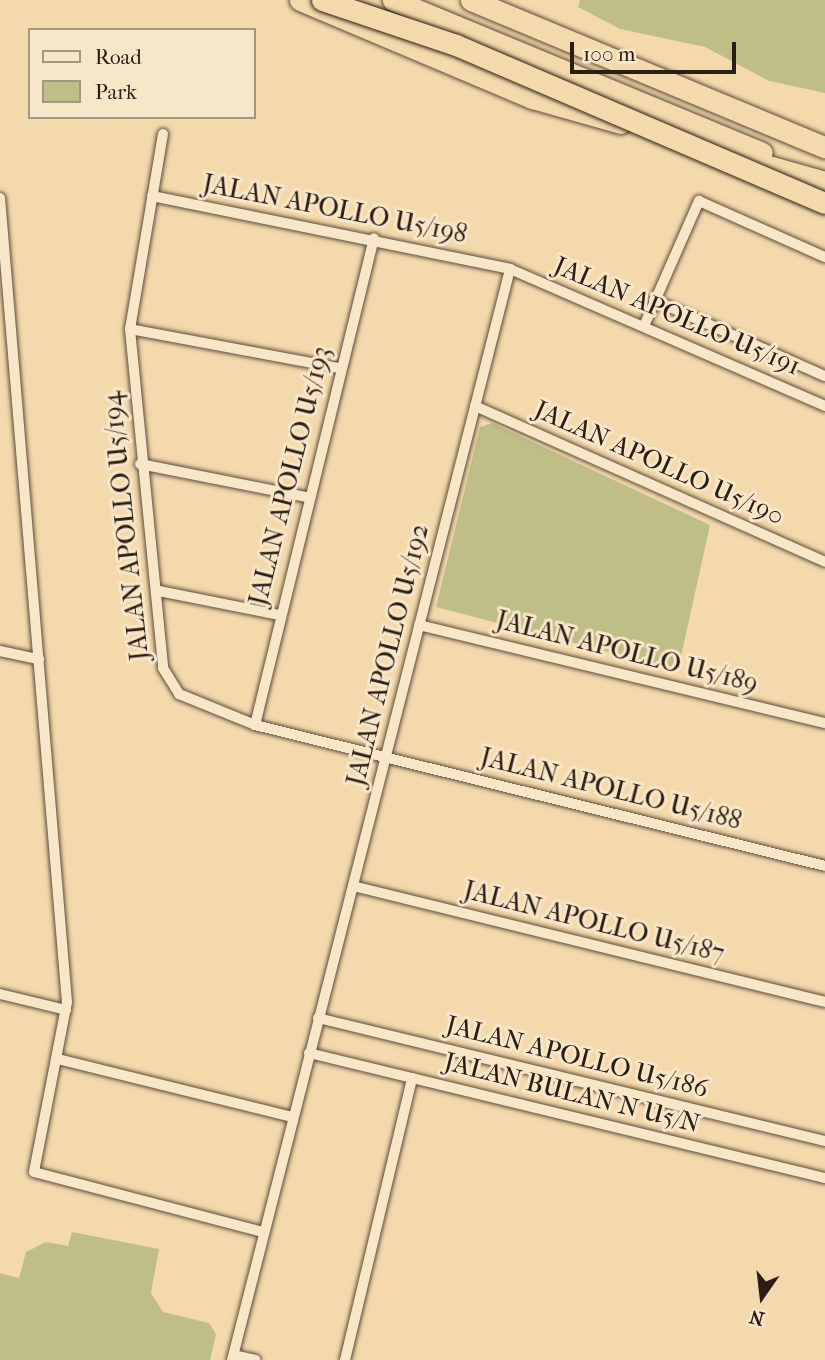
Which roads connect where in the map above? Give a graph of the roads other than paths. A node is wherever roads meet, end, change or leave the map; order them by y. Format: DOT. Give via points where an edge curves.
graph roads {
  1 [pos="300,0"];
  2 [pos="322,0"];
  3 [pos="393,0"];
  4 [pos="407,0"];
  5 [pos="471,0"];
  6 [pos="479,0"];
  7 [pos="163,135"];
  8 [pos="825,140"];
  9 [pos="825,146"];
  10 [pos="825,173"];
  11 [pos="825,181"];
  12 [pos="152,196"];
  13 [pos="0,198"];
  14 [pos="825,202"];
  15 [pos="1,212"];
  16 [pos="374,238"];
  17 [pos="825,257"];
  18 [pos="510,269"];
  19 [pos="654,300"];
  20 [pos="6,316"];
  21 [pos="644,326"];
  22 [pos="130,329"];
  23 [pos="338,368"];
  24 [pos="825,376"];
  25 [pos="475,406"];
  26 [pos="825,406"];
  27 [pos="140,464"];
  28 [pos="306,497"];
  29 [pos="825,562"];
  30 [pos="159,591"];
  31 [pos="279,615"];
  32 [pos="419,625"];
  33 [pos="0,651"];
  34 [pos="39,659"];
  35 [pos="825,723"];
  36 [pos="254,725"];
  37 [pos="385,756"];
  38 [pos="825,866"];
  39 [pos="353,886"];
  40 [pos="0,994"];
  41 [pos="825,1002"];
  42 [pos="66,1010"];
  43 [pos="318,1018"];
  44 [pos="309,1053"];
  45 [pos="58,1059"];
  46 [pos="412,1078"];
  47 [pos="292,1117"];
  48 [pos="825,1141"];
  49 [pos="825,1178"];
  50 [pos="263,1232"];
  51 [pos="233,1357"];
  52 [pos="255,1360"];
  53 [pos="345,1360"];
  1 -- 11 [label="highway" via="532,98"];
  2 -- 14 [label="highway, bridge" via="456,45"];
  3 -- 11 [label="highway"];
  4 -- 10 [label="highway"];
  5 -- 9 [label="highway"];
  6 -- 8 [label="highway"];
  7 -- 12 [label="street, JALAN APOLLO U5/194"];
  12 -- 16 [label="street, JALAN APOLLO U5/198"];
  12 -- 22 [label="street, JALAN APOLLO U5/194"];
  13 -- 15 [label="street"];
  15 -- 20 [label="street"];
  16 -- 18 [label="street, JALAN APOLLO U5/198"];
  16 -- 23 [label="street, JALAN APOLLO U5/193"];
  17 -- 19 [label="street" via="699,201"];
  18 -- 21 [label="street, JALAN APOLLO U5/191"];
  18 -- 25 [label="street, JALAN APOLLO U5/192"];
  19 -- 21 [label="street"];
  19 -- 24 [label="street"];
  20 -- 34 [label="street"];
  21 -- 26 [label="street, JALAN APOLLO U5/191"];
  22 -- 23 [label="street"];
  22 -- 27 [label="street, JALAN APOLLO U5/194"];
  23 -- 28 [label="street, JALAN APOLLO U5/193"];
  25 -- 29 [label="street, JALAN APOLLO U5/190"];
  25 -- 32 [label="street, JALAN APOLLO U5/192"];
  27 -- 28 [label="street"];
  27 -- 30 [label="street, JALAN APOLLO U5/194"];
  28 -- 31 [label="street, JALAN APOLLO U5/193"];
  30 -- 31 [label="street"];
  30 -- 36 [label="street, JALAN APOLLO U5/194" via="163,668 171,684 191,704"];
  31 -- 36 [label="street, JALAN APOLLO U5/193"];
  32 -- 35 [label="street, JALAN APOLLO U5/189"];
  32 -- 37 [label="street, JALAN APOLLO U5/192"];
  33 -- 34 [label="street"];
  34 -- 42 [label="street"];
  36 -- 37 [label="street, JALAN APOLLO U5/194"];
  37 -- 38 [label="street, JALAN APOLLO U5/188"];
  37 -- 39 [label="street, JALAN APOLLO U5/192"];
  39 -- 41 [label="street, JALAN APOLLO U5/187"];
  39 -- 43 [label="street, JALAN APOLLO U5/192"];
  40 -- 42 [label="street"];
  42 -- 45 [label="street"];
  43 -- 44 [label="street, JALAN APOLLO U5/192"];
  43 -- 48 [label="street, JALAN APOLLO U5/186"];
  44 -- 46 [label="street, JALAN BULAN N U5/N"];
  44 -- 47 [label="street, JALAN APOLLO U5/192"];
  45 -- 47 [label="street"];
  45 -- 50 [label="street" via="36,1174"];
  46 -- 49 [label="street, JALAN BULAN N U5/N"];
  46 -- 53 [label="street"];
  47 -- 50 [label="street, JALAN APOLLO U5/192"];
  50 -- 51 [label="street, JALAN APOLLO U5/192"];
  51 -- 52 [label="street"];
}
